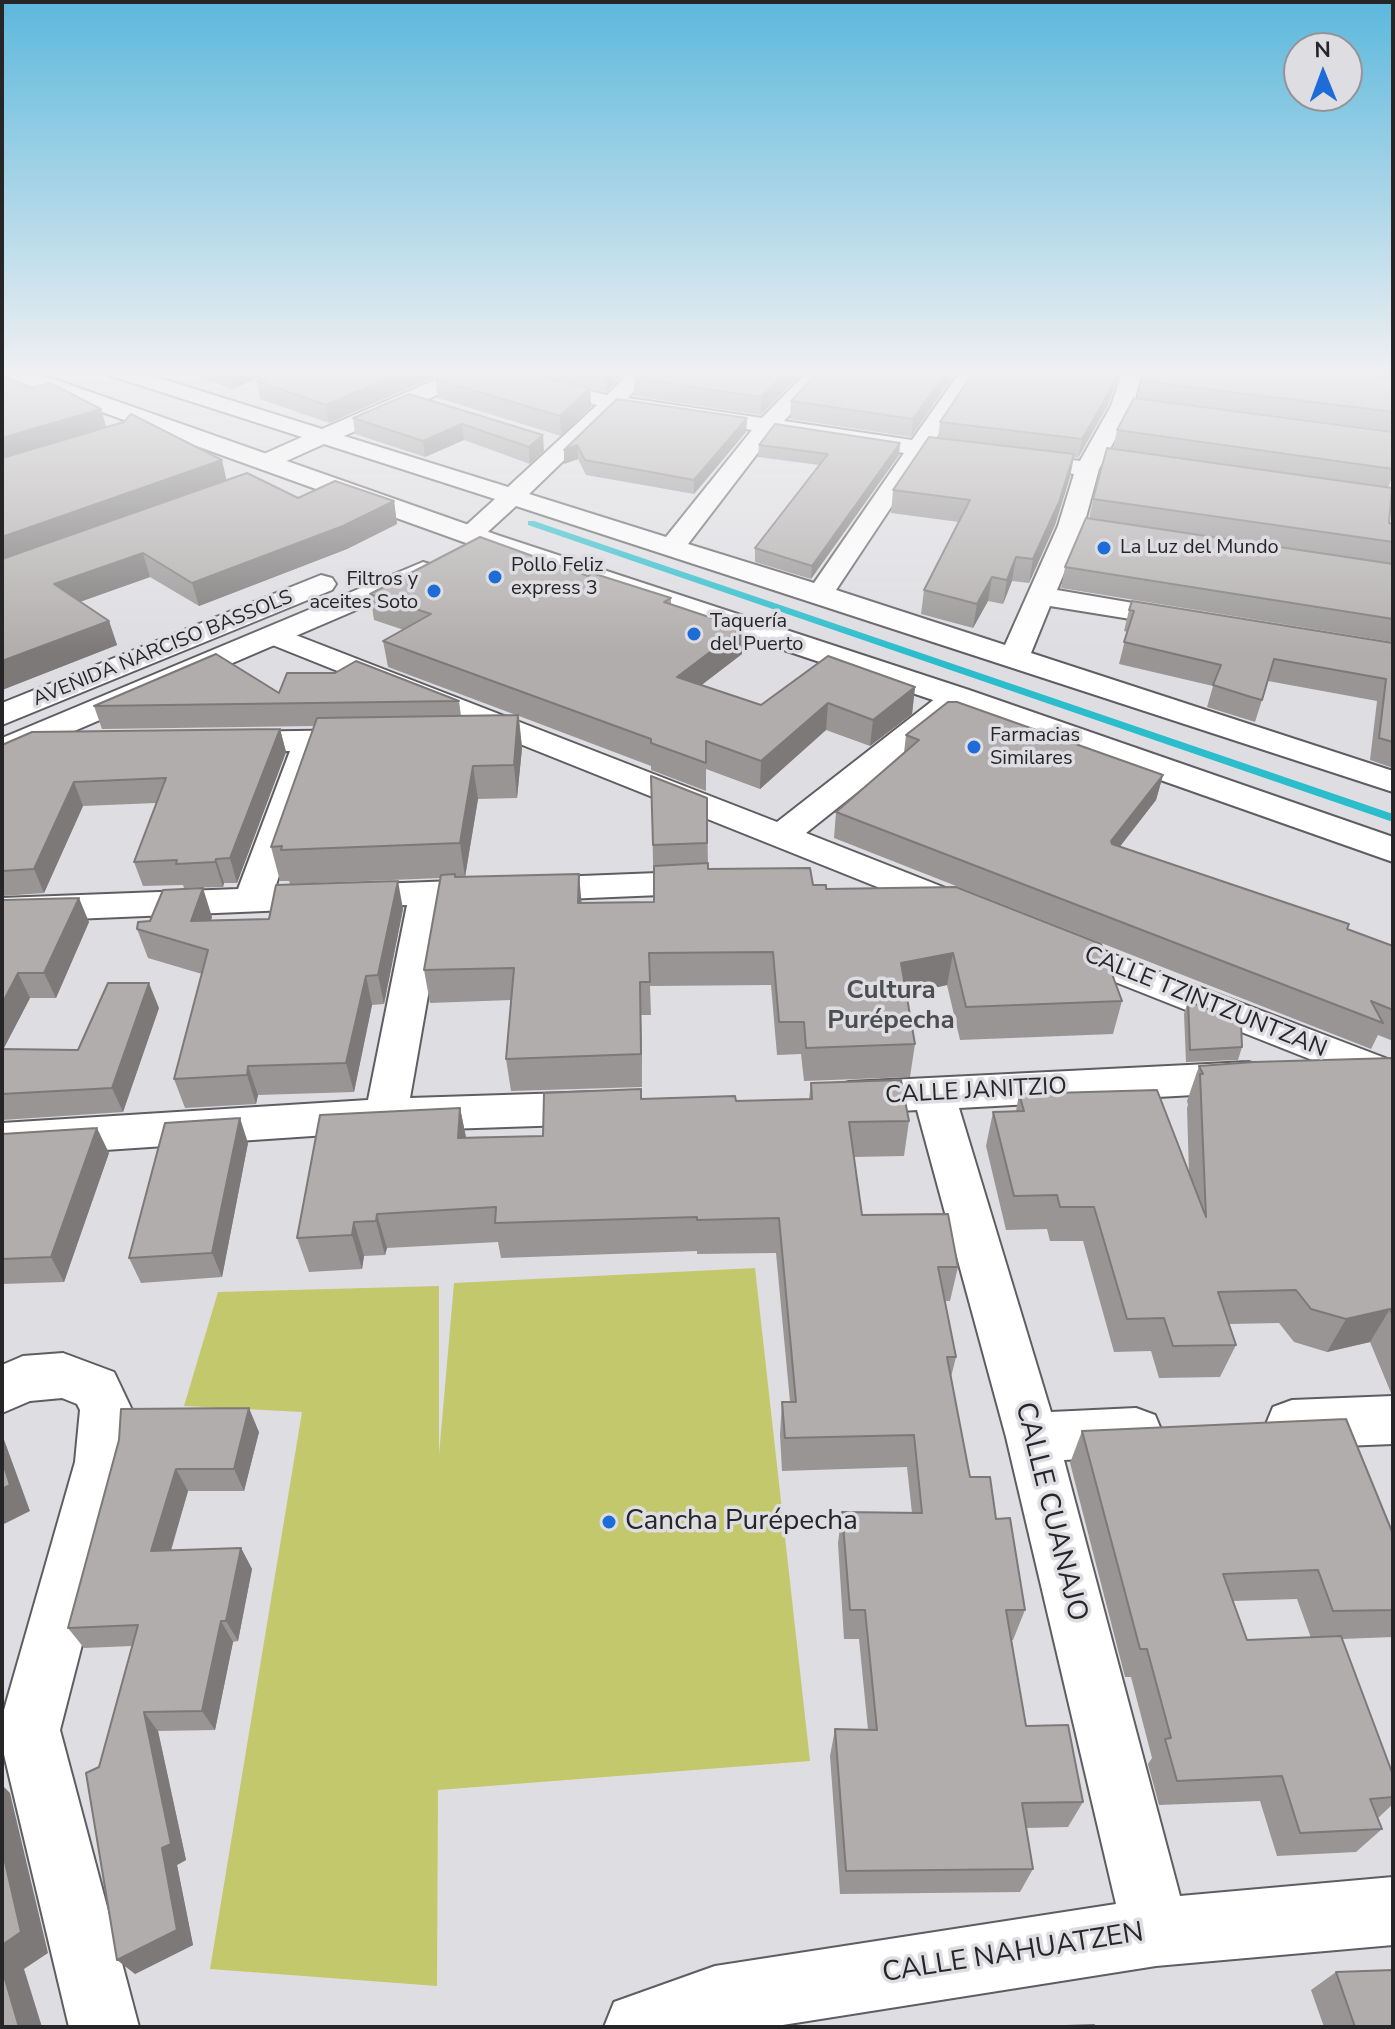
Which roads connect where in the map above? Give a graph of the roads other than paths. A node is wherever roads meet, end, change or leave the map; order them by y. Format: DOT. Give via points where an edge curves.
graph roads {
  1 [pos="270,464"];
  2 [pos="402,464"];
  3 [pos="549,464"];
  4 [pos="737,464"];
  5 [pos="907,464"];
  6 [pos="1089,464"];
  7 [pos="511,498"];
  8 [pos="1071,526"];
  9 [pos="473,535"];
  10 [pos="1163,540"];
  11 [pos="671,548"];
  12 [pos="820,594"];
  13 [pos="1041,596"];
  14 [pos="1209,624"];
  15 [pos="275,636"];
  16 [pos="1014,658"];
  17 [pos="957,697"];
  18 [pos="2,715"];
  19 [pos="525,735"];
  20 [pos="448,737"];
  21 [pos="386,739"];
  22 [pos="309,741"];
  23 [pos="202,742"];
  24 [pos="96,743"];
  25 [pos="11,747"];
  26 [pos="1393,782"];
  27 [pos="781,836"];
  28 [pos="1393,850"];
  29 [pos="881,875"];
  30 [pos="803,878"];
  31 [pos="740,881"];
  32 [pos="428,892"];
  33 [pos="252,900"];
  34 [pos="2,910"];
  35 [pos="1383,1074"];
  36 [pos="934,1095"];
  37 [pos="809,1100"];
  38 [pos="637,1106"];
  39 [pos="386,1115"];
  40 [pos="2,1140"];
  41 [pos="2,1390"];
  42 [pos="1393,1420"];
  43 [pos="1252,1426"];
  44 [pos="1189,1429"];
  45 [pos="1032,1437"];
  46 [pos="15,1737"];
  47 [pos="1393,1911"];
  48 [pos="1156,1932"];
  49 [pos="104,2027"];
  50 [pos="639,2027"];
  1 -- 9 [label="street"];
  2 -- 7 [label="street"];
  3 -- 7 [label="street"];
  4 -- 11 [label="street"];
  5 -- 12 [label="street"];
  6 -- 8 [label="street"];
  7 -- 9 [label="street"];
  7 -- 11 [label="street"];
  8 -- 10 [label="street"];
  8 -- 13 [label="street"];
  9 -- 15 [label="street, AVENIDA NARCISO BASSOLS"];
  9 -- 17 [label="street"];
  9 -- 18 [label="street, AVENIDA NARCISO BASSOLS"];
  11 -- 12 [label="street"];
  12 -- 16 [label="street"];
  13 -- 14 [label="street"];
  13 -- 16 [label="street"];
  15 -- 19 [label="street, CALLE TZINTZUNTZAN"];
  15 -- 25 [label="street, AVENIDA NARCISO BASSOLS"];
  16 -- 26 [label="street"];
  17 -- 27 [label="street"];
  17 -- 28 [label="street"];
  19 -- 20 [label="street, CALLE TZINTZUNTZAN"];
  19 -- 27 [label="street, CALLE TZINTZUNTZAN"];
  21 -- 22 [label="street"];
  22 -- 23 [label="street"];
  22 -- 33 [label="street"];
  24 -- 25 [label="street"];
  27 -- 29 [label="street, CALLE TZINTZUNTZAN"];
  29 -- 30 [label="street"];
  29 -- 35 [label="street, CALLE TZINTZUNTZAN"];
  31 -- 32 [label="street"];
  32 -- 33 [label="street"];
  32 -- 39 [label="street"];
  33 -- 34 [label="street"];
  35 -- 36 [label="street, CALLE JANITZIO"];
  36 -- 37 [label="street, CALLE JANITZIO"];
  36 -- 45 [label="street, CALLE CUANAJO"];
  38 -- 39 [label="street"];
  39 -- 40 [label="street"];
  41 -- 46 [label="street" via="23,1379 63,1375 96,1388 106,1410 102,1462"];
  42 -- 43 [label="street"];
  44 -- 45 [label="street"];
  45 -- 48 [label="street, CALLE CUANAJO"];
  46 -- 49 [label="street"];
  47 -- 48 [label="street, CALLE NAHUATZEN"];
  48 -- 50 [label="street, CALLE NAHUATZEN" via="715,2001"];
}
